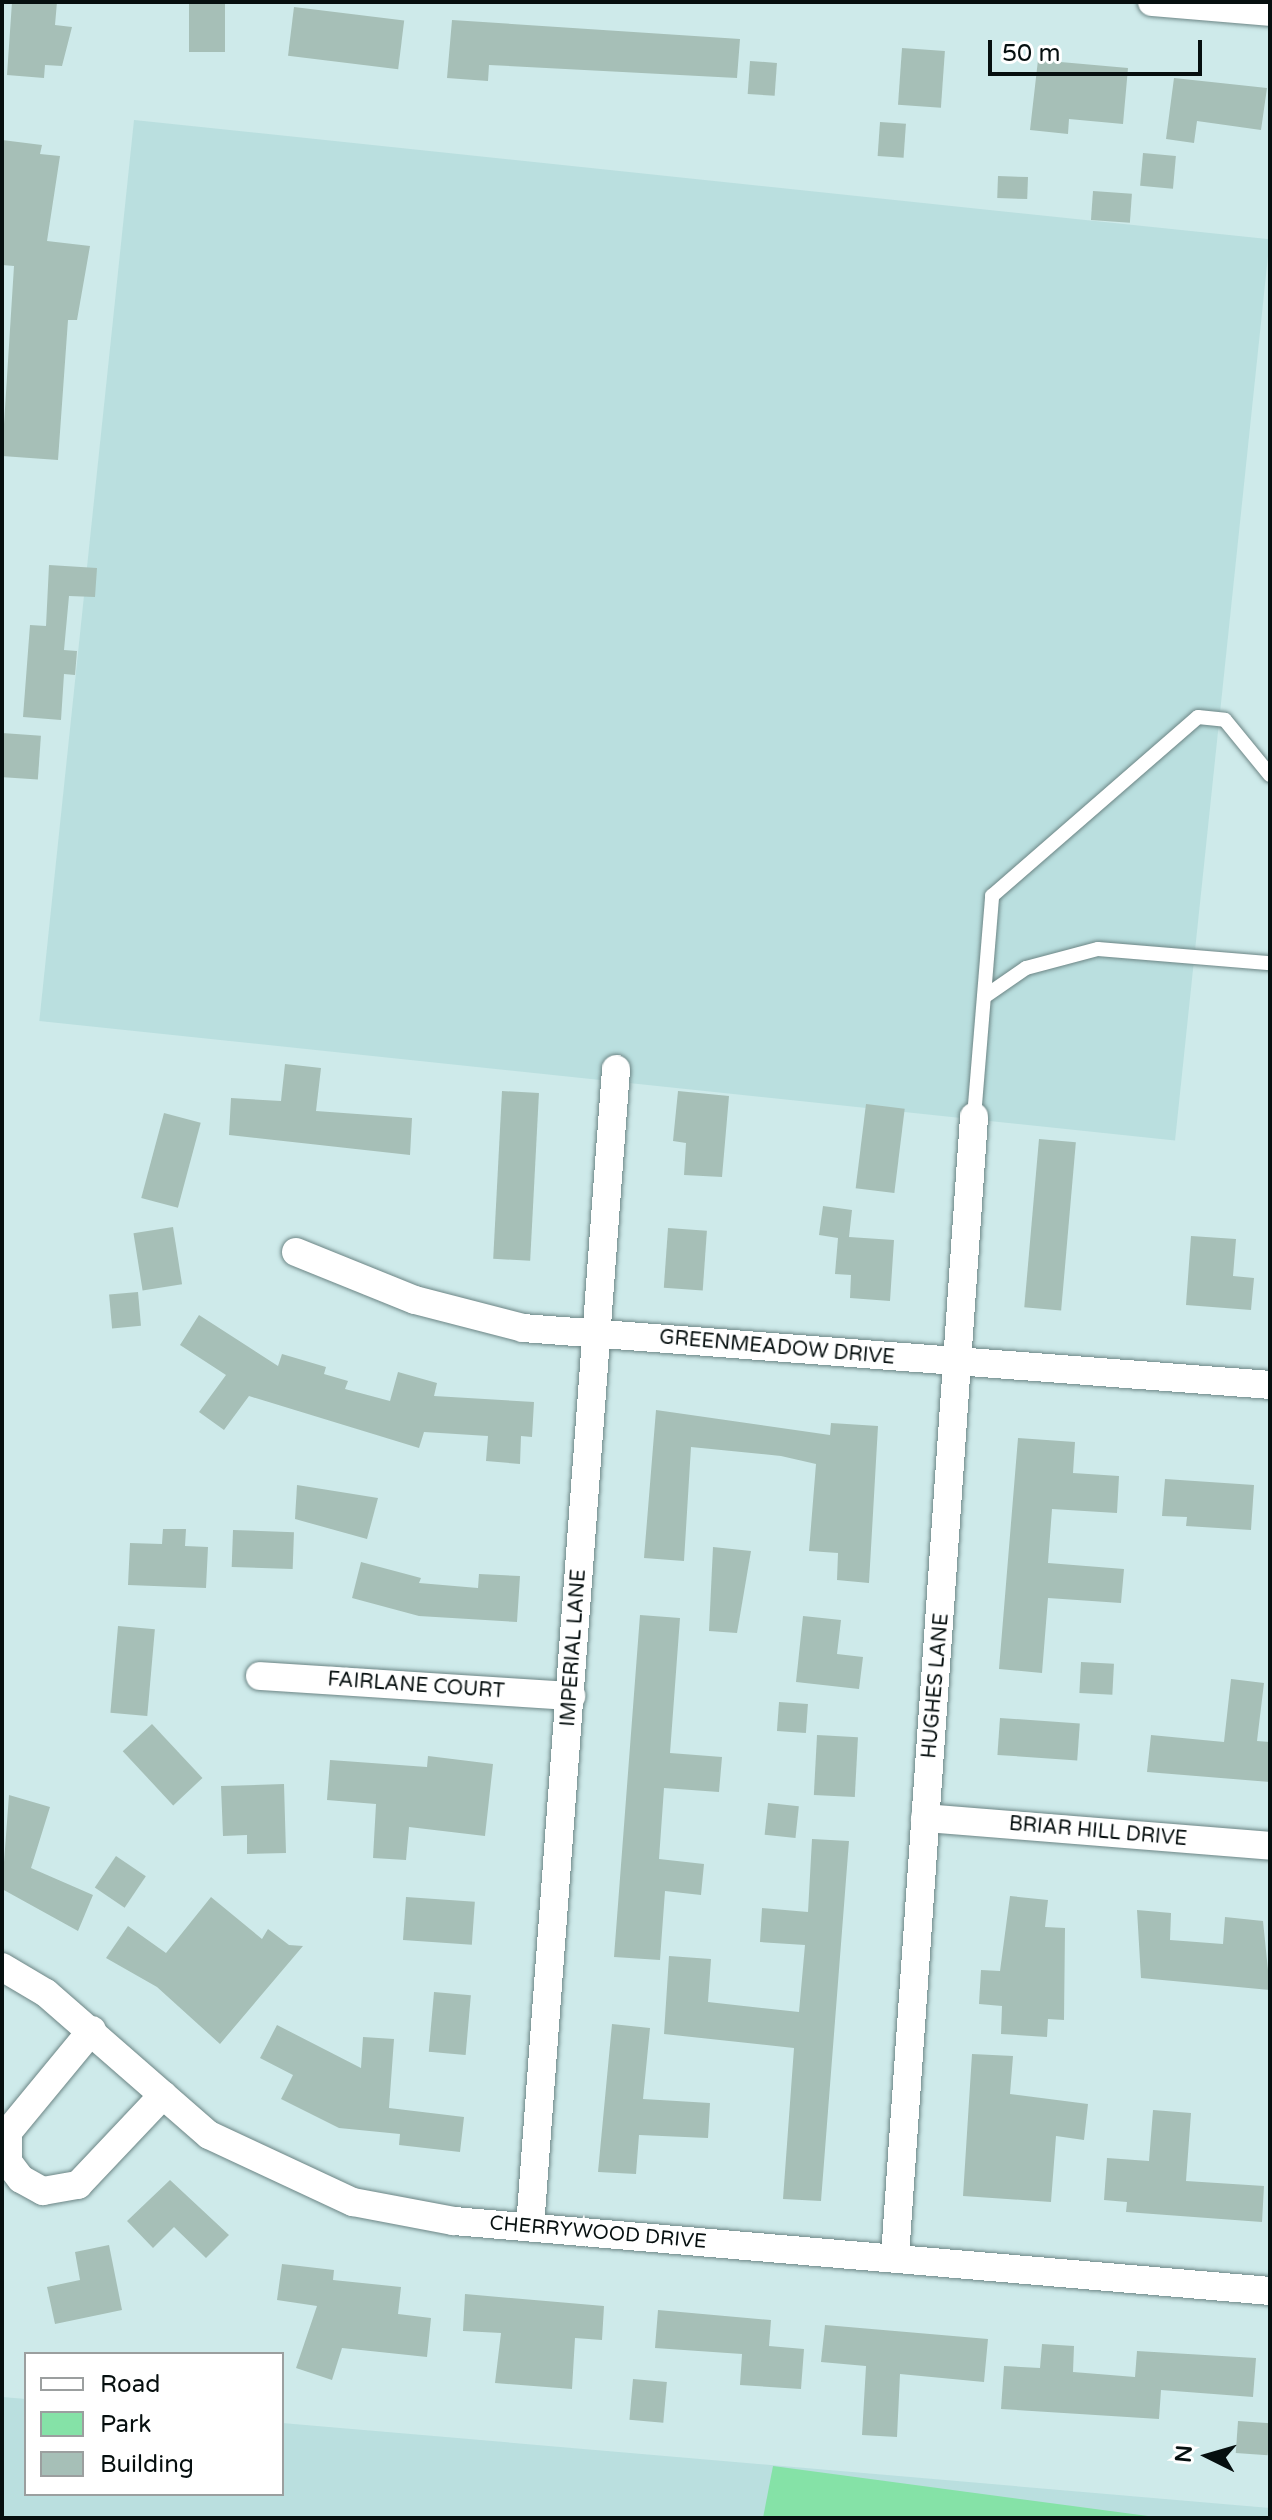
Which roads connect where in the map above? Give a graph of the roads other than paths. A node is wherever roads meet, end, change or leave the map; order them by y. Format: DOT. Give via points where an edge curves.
graph roads {
  1 [pos="1152,2"];
  2 [pos="1270,12"];
  3 [pos="1270,775"];
  4 [pos="1270,963"];
  5 [pos="984,997"];
  6 [pos="616,1069"];
  7 [pos="974,1117"];
  8 [pos="296,1252"];
  9 [pos="597,1332"];
  10 [pos="959,1362"];
  11 [pos="1270,1385"];
  12 [pos="260,1676"];
  13 [pos="571,1696"];
  14 [pos="925,1818"];
  15 [pos="1270,1846"];
  16 [pos="2,1967"];
  17 [pos="92,2030"];
  18 [pos="163,2095"];
  19 [pos="530,2227"];
  20 [pos="895,2256"];
  21 [pos="1270,2291"];
  1 -- 2 [label="street"];
  3 -- 5 [label="lane" via="1225,720 1198,717 992,896"];
  4 -- 5 [label="lane" via="1098,949 1026,968"];
  5 -- 7 [label="lane"];
  6 -- 9 [label="street, IMPERIAL LANE"];
  7 -- 10 [label="street, HUGHES LANE"];
  8 -- 9 [label="street, GREENMEADOW DRIVE" via="491,1323"];
  9 -- 10 [label="street, GREENMEADOW DRIVE"];
  9 -- 13 [label="street, IMPERIAL LANE"];
  10 -- 11 [label="street, GREENMEADOW DRIVE"];
  10 -- 14 [label="street, HUGHES LANE"];
  12 -- 13 [label="street, FAIRLANE COURT"];
  13 -- 19 [label="street, IMPERIAL LANE"];
  14 -- 15 [label="street, BRIAR HILL DRIVE"];
  14 -- 20 [label="street, HUGHES LANE"];
  16 -- 17 [label="street, CHERRYWOOD DRIVE"];
  17 -- 18 [label="street, CHERRYWOOD DRIVE"];
  17 -- 18 [label="street" via="8,2132 8,2162 21,2179 43,2191 78,2185"];
  18 -- 19 [label="street, CHERRYWOOD DRIVE" via="209,2135 313,2188 393,2211"];
  19 -- 20 [label="street, CHERRYWOOD DRIVE"];
  20 -- 21 [label="street, CHERRYWOOD DRIVE"];
}
